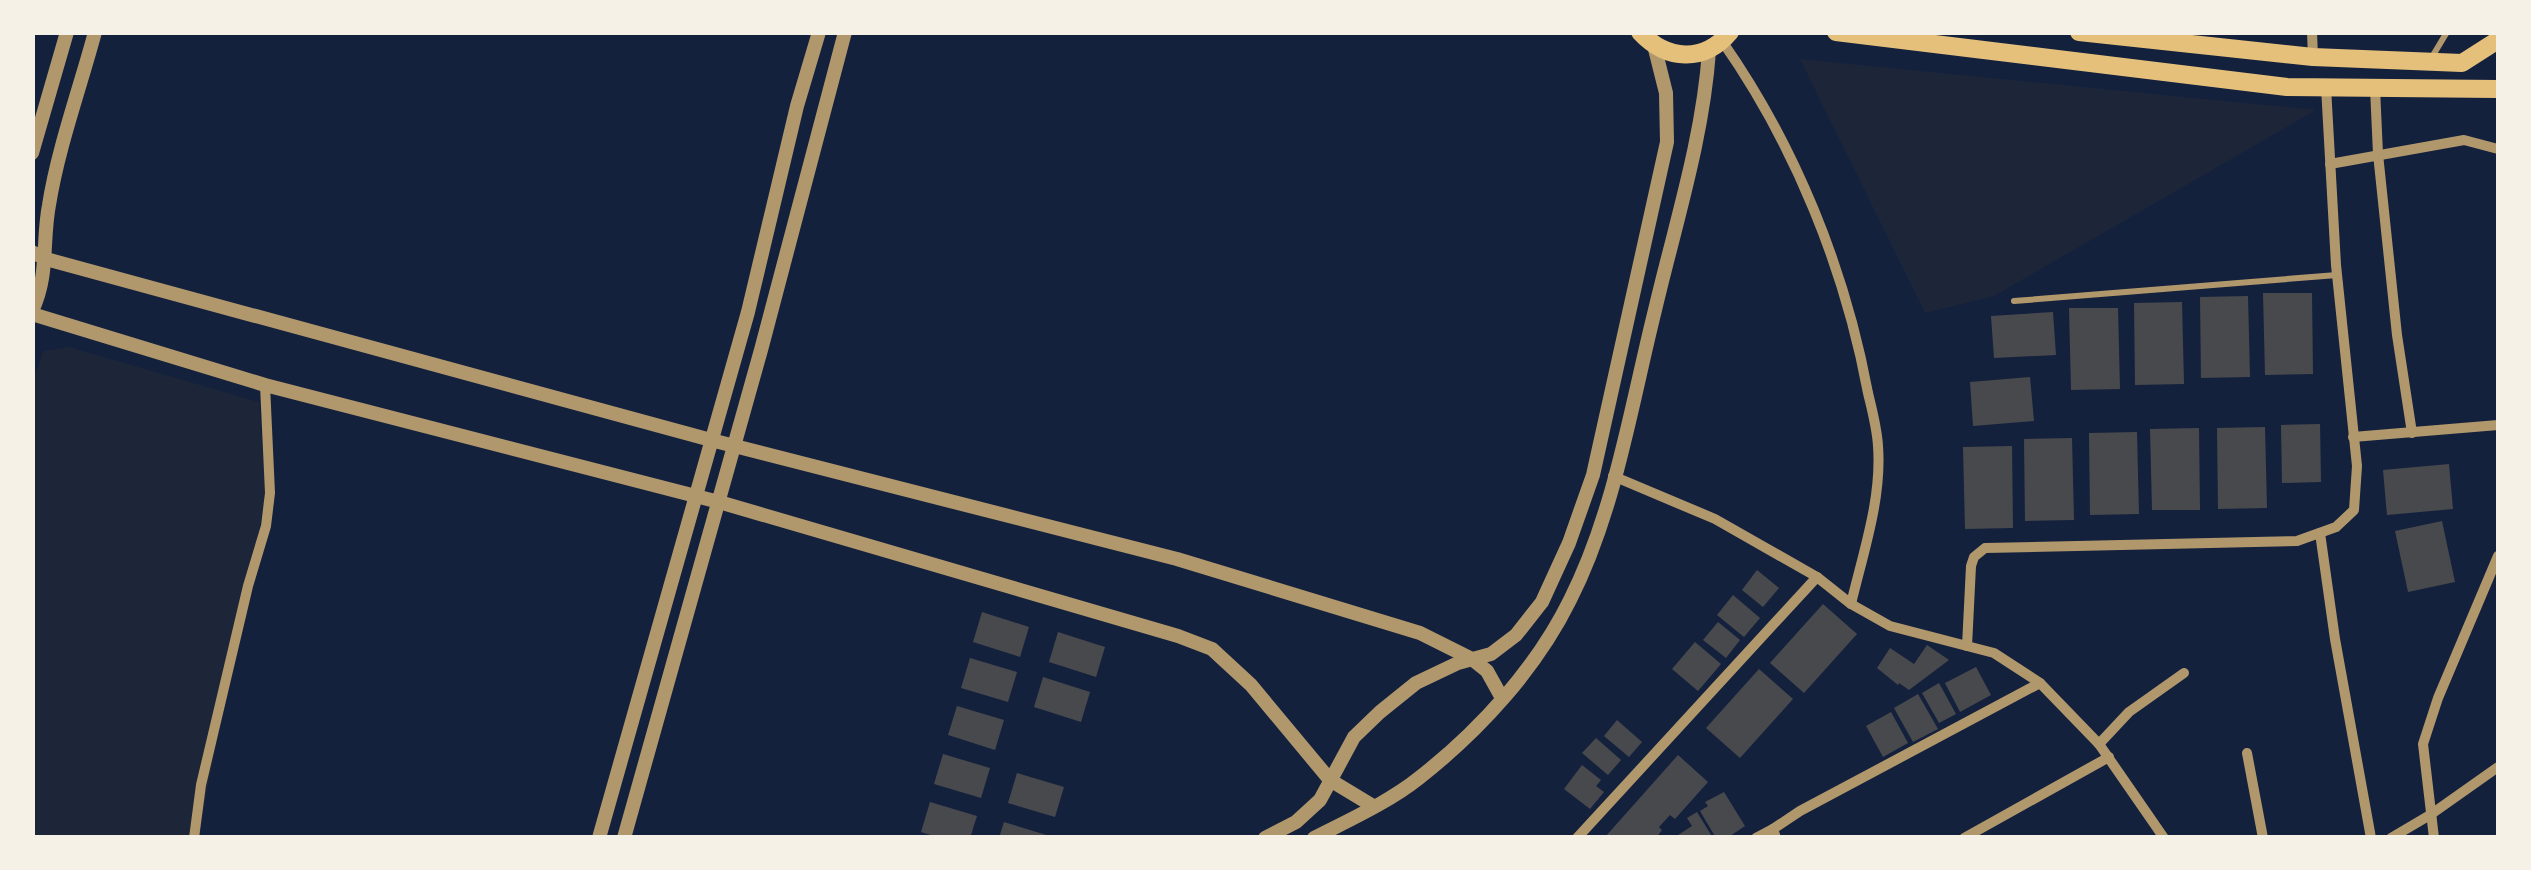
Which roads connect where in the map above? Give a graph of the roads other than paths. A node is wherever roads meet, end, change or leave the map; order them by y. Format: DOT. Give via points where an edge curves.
graph roads {
  1 [pos="819,32"];
  2 [pos="845,32"];
  3 [pos="1622,32"];
  4 [pos="1836,32"];
  5 [pos="2078,32"];
  6 [pos="2312,32"];
  7 [pos="2447,32"];
  8 [pos="63,35"];
  9 [pos="1725,38"];
  10 [pos="93,40"];
  11 [pos="1648,40"];
  12 [pos="2498,40"];
  13 [pos="2313,57"];
  14 [pos="2426,63"];
  15 [pos="2326,87"];
  16 [pos="2374,88"];
  17 [pos="2498,89"];
  18 [pos="2498,148"];
  19 [pos="32,154"];
  20 [pos="2378,154"];
  21 [pos="2330,164"];
  22 [pos="39,256"];
  23 [pos="2336,275"];
  24 [pos="2014,301"];
  25 [pos="32,312"];
  26 [pos="265,384"];
  27 [pos="2498,425"];
  28 [pos="2412,433"];
  29 [pos="2354,437"];
  30 [pos="712,440"];
  31 [pos="735,444"];
  32 [pos="1613,476"];
  33 [pos="695,498"];
  34 [pos="719,502"];
  35 [pos="2320,533"];
  36 [pos="2498,556"];
  37 [pos="1817,578"];
  38 [pos="1852,604"];
  39 [pos="1966,646"];
  40 [pos="1472,660"];
  41 [pos="2184,673"];
  42 [pos="2040,683"];
  43 [pos="1502,698"];
  44 [pos="2099,744"];
  45 [pos="2248,753"];
  46 [pos="2109,757"];
  47 [pos="2498,766"];
  48 [pos="1330,780"];
  49 [pos="1373,806"];
  50 [pos="2430,815"];
  51 [pos="1775,833"];
  52 [pos="194,838"];
  53 [pos="599,838"];
  54 [pos="624,838"];
  55 [pos="1265,838"];
  56 [pos="1314,838"];
  57 [pos="1578,838"];
  58 [pos="1756,838"];
  59 [pos="1964,838"];
  60 [pos="2164,838"];
  61 [pos="2263,838"];
  62 [pos="2371,838"];
  63 [pos="2391,838"];
  64 [pos="2434,838"];
  1 -- 30 [label="street"];
  2 -- 31 [label="street"];
  3 -- 11 [label="main road"];
  4 -- 15 [label="main road"];
  5 -- 13 [label="main road"];
  6 -- 13 [label="street"];
  7 -- 14 [label="lane"];
  8 -- 10 [label="street"];
  8 -- 19 [label="street"];
  9 -- 11 [label="main road" via="1682,56"];
  9 -- 32 [label="street" via="1707,83"];
  9 -- 38 [label="street" via="1807,192 1856,328 1878,446 1874,507"];
  10 -- 22 [label="street"];
  11 -- 40 [label="street" via="1666,93 1667,142 1593,474 1542,602 1516,635"];
  12 -- 14 [label="main road" via="2462,64"];
  13 -- 14 [label="main road"];
  15 -- 16 [label="main road"];
  15 -- 21 [label="street"];
  16 -- 17 [label="main road"];
  16 -- 20 [label="street"];
  18 -- 20 [label="street" via="2464,140"];
  20 -- 21 [label="street"];
  20 -- 28 [label="street"];
  21 -- 23 [label="street"];
  22 -- 25 [label="street" via="40,296"];
  22 -- 30 [label="street"];
  23 -- 24 [label="lane"];
  23 -- 29 [label="street"];
  25 -- 26 [label="street"];
  26 -- 33 [label="street"];
  26 -- 52 [label="street" via="266,526"];
  27 -- 28 [label="street"];
  28 -- 29 [label="street"];
  29 -- 35 [label="street" via="2354,510"];
  30 -- 31 [label="street"];
  30 -- 33 [label="street"];
  31 -- 34 [label="street"];
  31 -- 40 [label="street" via="1177,559 1420,634"];
  32 -- 37 [label="street" via="1715,518"];
  32 -- 43 [label="street" via="1570,600"];
  33 -- 34 [label="street"];
  33 -- 53 [label="street"];
  34 -- 48 [label="street" via="1212,649"];
  34 -- 54 [label="street"];
  35 -- 39 [label="street" via="2297,541 1985,548 1971,566"];
  35 -- 62 [label="street"];
  36 -- 50 [label="street" via="2424,744"];
  37 -- 38 [label="street"];
  37 -- 57 [label="street"];
  38 -- 39 [label="street" via="1890,626"];
  39 -- 42 [label="street" via="1994,653"];
  40 -- 43 [label="street" via="1488,671"];
  40 -- 48 [label="street" via="1416,683 1380,712 1354,737"];
  41 -- 44 [label="street" via="2129,712"];
  42 -- 44 [label="street"];
  42 -- 51 [label="street" via="1800,811"];
  43 -- 49 [label="street" via="1418,779"];
  44 -- 46 [label="street"];
  45 -- 61 [label="street"];
  46 -- 59 [label="street"];
  46 -- 60 [label="street"];
  47 -- 50 [label="street"];
  48 -- 49 [label="street"];
  48 -- 55 [label="street" via="1296,822"];
  49 -- 56 [label="street"];
  50 -- 63 [label="street"];
  50 -- 64 [label="street"];
  51 -- 58 [label="street"];
}
